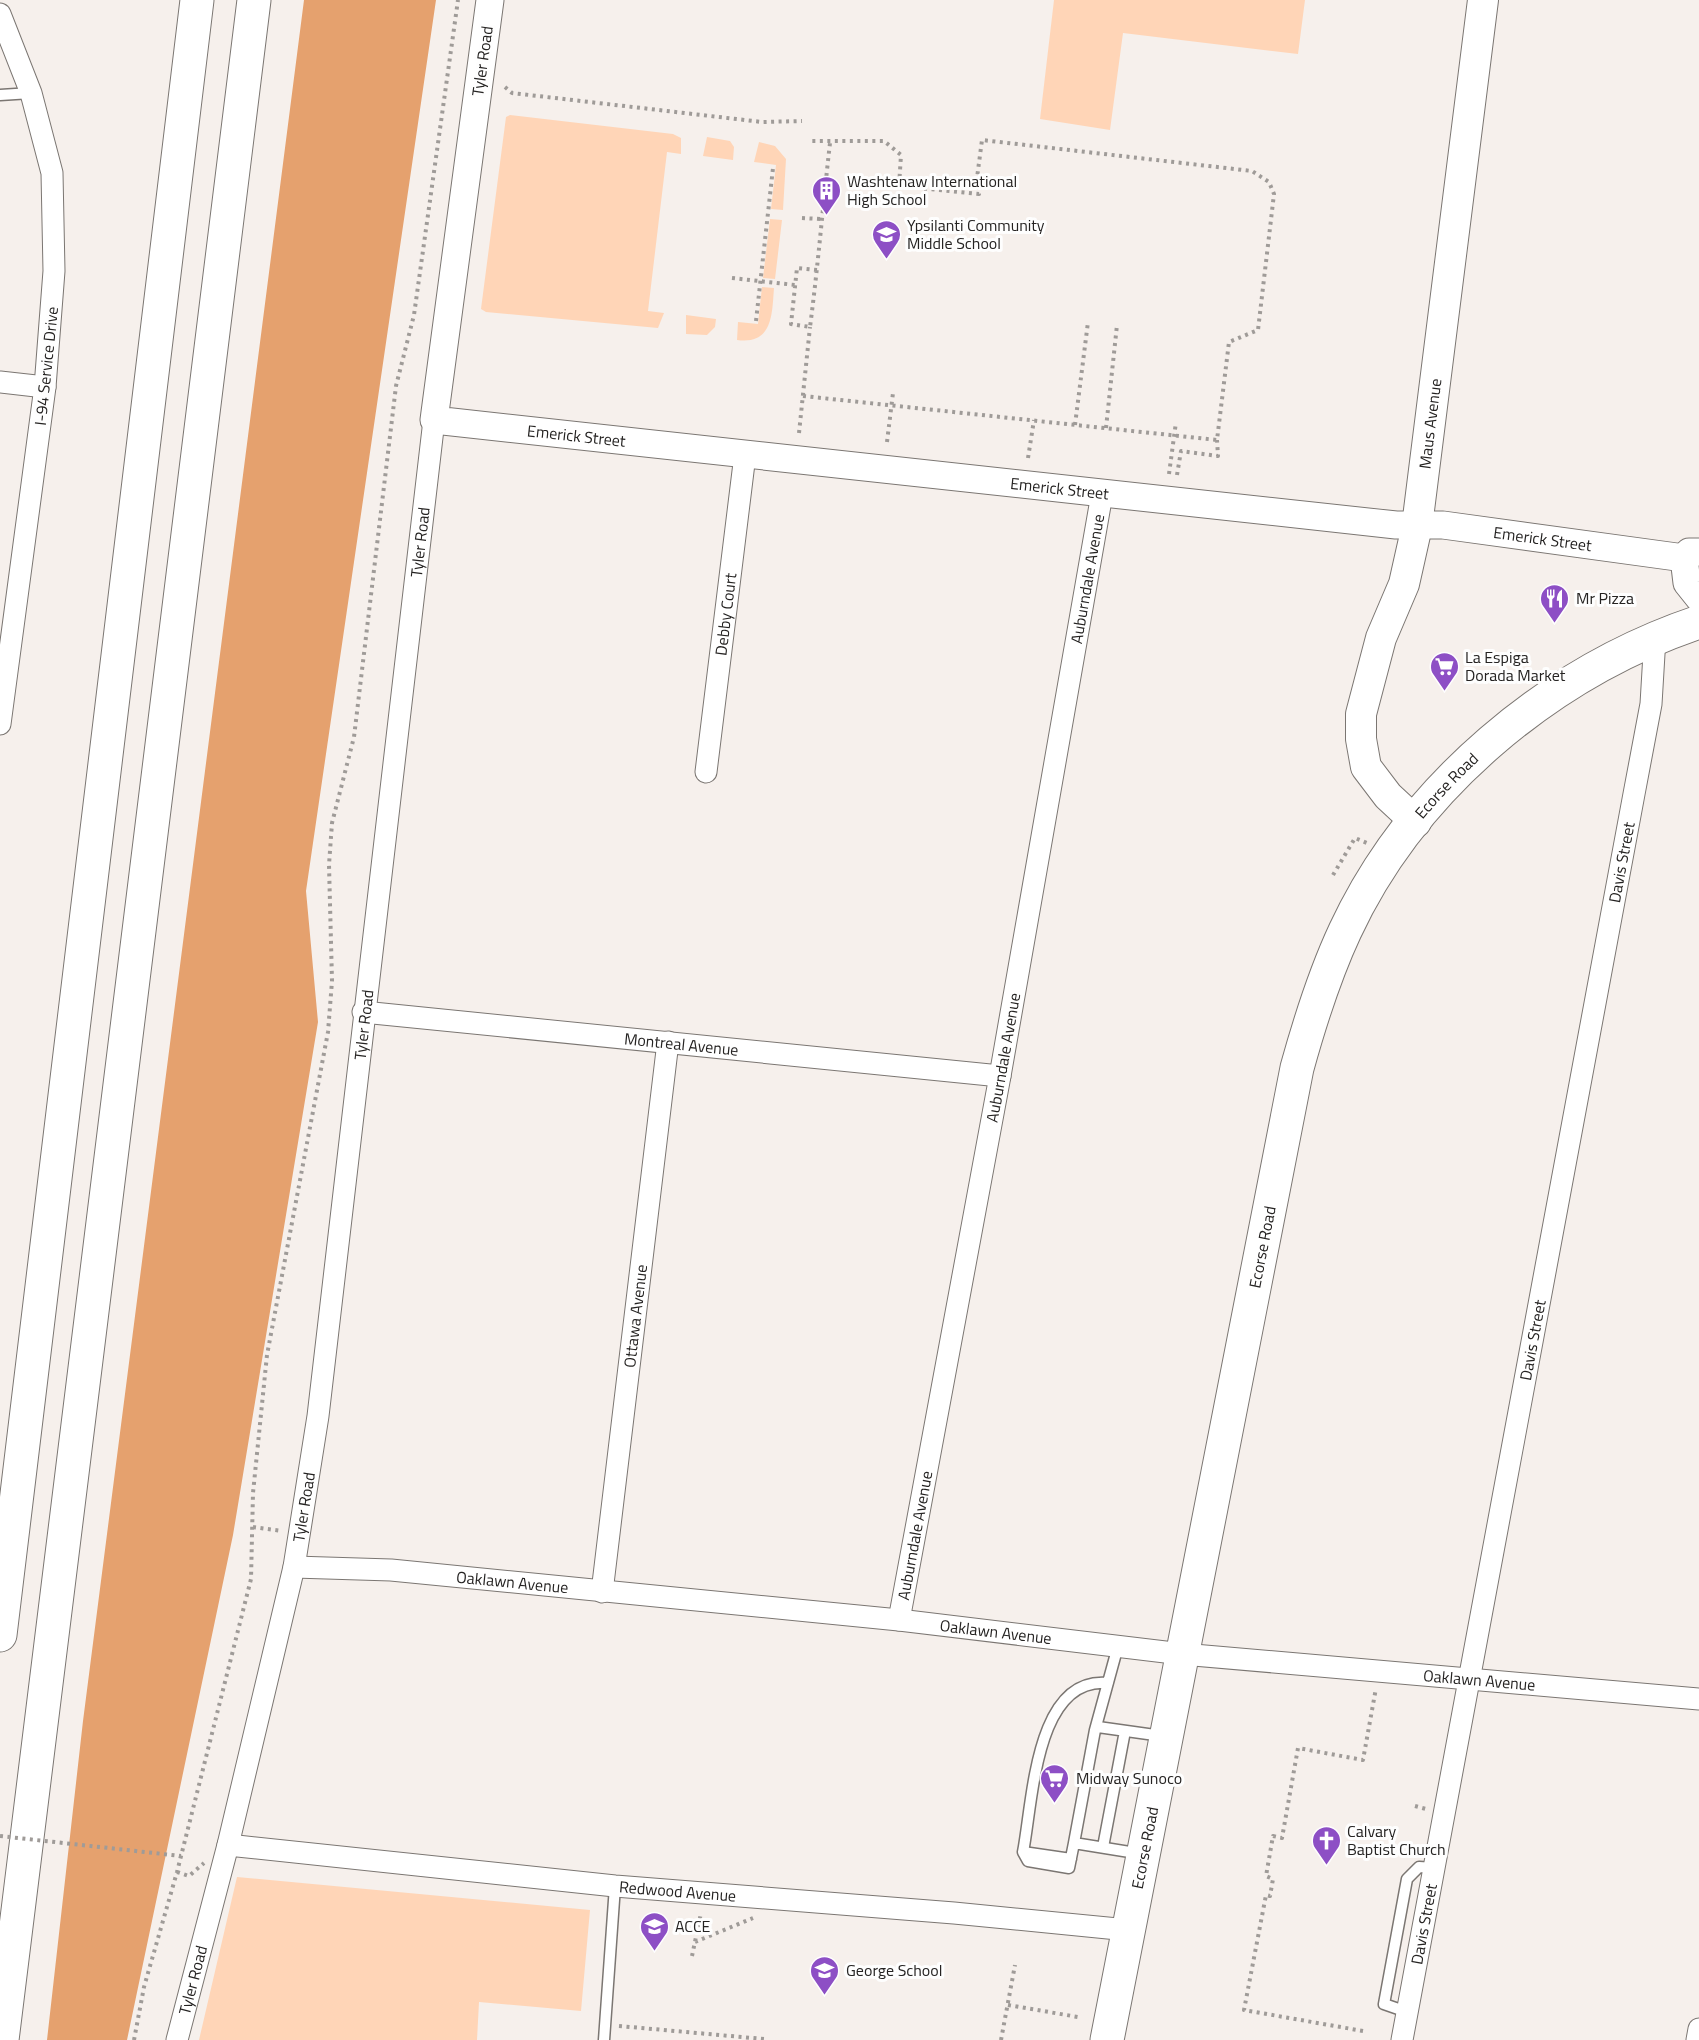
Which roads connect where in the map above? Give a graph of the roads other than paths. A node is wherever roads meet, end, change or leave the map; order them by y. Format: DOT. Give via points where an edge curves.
graph roads {
  1 [pos="197,0"];
  2 [pos="254,0"];
  3 [pos="490,0"];
  4 [pos="1483,0"];
  5 [pos="0,14"];
  6 [pos="31,93"];
  7 [pos="0,95"];
  8 [pos="0,382"];
  9 [pos="45,387"];
  10 [pos="434,420"];
  11 [pos="745,455"];
  12 [pos="1102,494"];
  13 [pos="1417,526"];
  14 [pos="1694,552"];
  15 [pos="1699,598"];
  16 [pos="1699,622"];
  17 [pos="1655,637"];
  18 [pos="0,724"];
  19 [pos="706,772"];
  20 [pos="1416,822"];
  21 [pos="363,1012"];
  22 [pos="668,1042"];
  23 [pos="1000,1076"];
  24 [pos="294,1567"];
  25 [pos="602,1592"];
  26 [pos="899,1620"];
  27 [pos="0,1635"];
  28 [pos="1118,1646"];
  29 [pos="1182,1654"];
  30 [pos="1472,1678"];
  31 [pos="1108,1683"];
  32 [pos="1699,1699"];
  33 [pos="1098,1727"];
  34 [pos="1125,1731"];
  35 [pos="1166,1737"];
  36 [pos="1074,1843"];
  37 [pos="228,1845"];
  38 [pos="1103,1847"];
  39 [pos="1143,1854"];
  40 [pos="615,1886"];
  41 [pos="1128,1930"];
  42 [pos="1699,2030"];
  43 [pos="2,2040"];
  44 [pos="177,2040"];
  45 [pos="604,2040"];
  46 [pos="1107,2040"];
  47 [pos="1402,2040"];
  48 [pos="1697,2040"];
  1 -- 27 [label="main road"];
  2 -- 43 [label="main road"];
  3 -- 10 [label="street, Tyler Road"];
  4 -- 13 [label="main road, Maus Avenue"];
  5 -- 6 [label="street, I-94 Service Drive"];
  6 -- 7 [label="lane"];
  6 -- 9 [label="street, I-94 Service Drive" via="51,173 54,271"];
  8 -- 9 [label="street"];
  9 -- 18 [label="street, I-94 Service Drive"];
  10 -- 11 [label="street, Emerick Street"];
  10 -- 21 [label="street, Tyler Road"];
  11 -- 12 [label="street, Emerick Street"];
  11 -- 19 [label="street, Debby Court"];
  12 -- 13 [label="street, Emerick Street"];
  12 -- 23 [label="street, Auburndale Avenue"];
  13 -- 14 [label="street, Emerick Street" via="1443,525"];
  13 -- 20 [label="main road, Maus Avenue" via="1404,584 1381,638 1361,714 1366,767 1388,796"];
  14 -- 15 [label="street" via="1687,583"];
  16 -- 17 [label="main road, Ecorse Road"];
  17 -- 20 [label="main road, Ecorse Road" via="1591,669 1513,723 1450,781"];
  17 -- 30 [label="street, Davis Street" via="1650,704"];
  20 -- 29 [label="main road, Ecorse Road" via="1378,873 1349,924 1311,1017 1297,1068"];
  21 -- 22 [label="street, Montreal Avenue"];
  21 -- 24 [label="street, Tyler Road" via="318,1416"];
  22 -- 23 [label="street, Montreal Avenue"];
  22 -- 25 [label="street, Ottawa Avenue"];
  23 -- 26 [label="street, Auburndale Avenue"];
  24 -- 25 [label="street, Oaklawn Avenue" via="391,1570"];
  24 -- 37 [label="street, Tyler Road"];
  25 -- 26 [label="street, Oaklawn Avenue"];
  26 -- 28 [label="street, Oaklawn Avenue"];
  28 -- 29 [label="street, Oaklawn Avenue"];
  28 -- 31 [label="lane"];
  29 -- 30 [label="street, Oaklawn Avenue"];
  29 -- 35 [label="main road, Ecorse Road"];
  30 -- 32 [label="street, Oaklawn Avenue"];
  30 -- 47 [label="street, Davis Street"];
  31 -- 33 [label="lane"];
  31 -- 36 [label="lane" via="1094,1681 1079,1686 1055,1713 1044,1733 1023,1851 1071,1859"];
  33 -- 34 [label="lane"];
  33 -- 36 [label="lane"];
  34 -- 35 [label="lane"];
  34 -- 38 [label="lane"];
  35 -- 39 [label="main road, Ecorse Road"];
  36 -- 38 [label="lane"];
  37 -- 40 [label="street, Redwood Avenue"];
  37 -- 44 [label="street, Tyler Road"];
  38 -- 39 [label="lane"];
  39 -- 41 [label="main road, Ecorse Road"];
  40 -- 41 [label="street, Redwood Avenue" via="954,1912"];
  40 -- 45 [label="lane"];
  41 -- 46 [label="main road, Ecorse Road"];
  42 -- 48 [label="street"];
}
